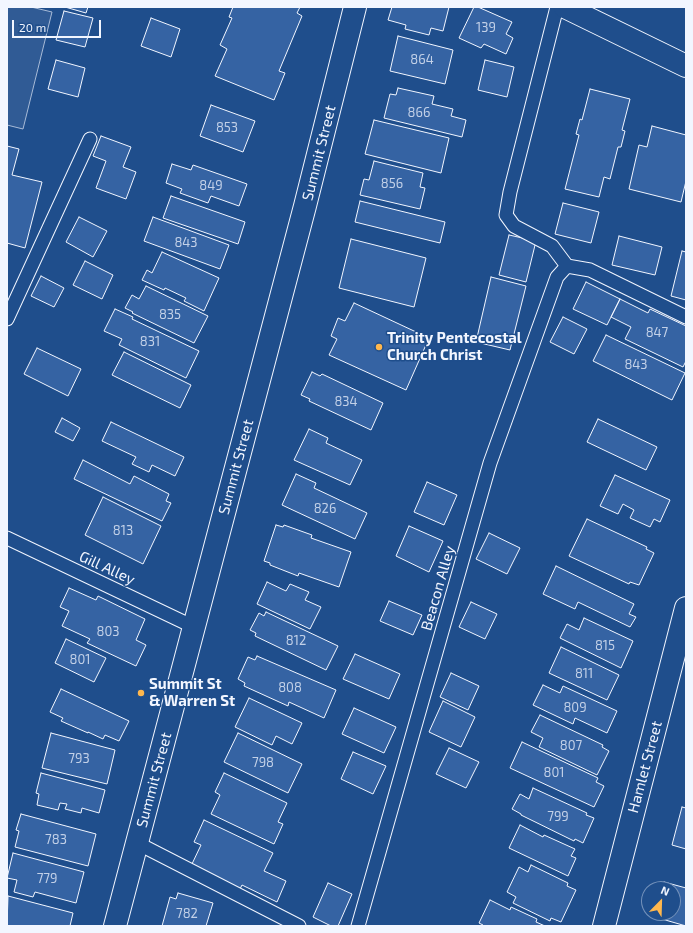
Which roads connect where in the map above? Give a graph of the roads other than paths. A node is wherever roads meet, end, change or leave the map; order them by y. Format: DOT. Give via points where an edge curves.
graph roads {
  1 [pos="355,7"];
  2 [pos="557,7"];
  3 [pos="565,7"];
  4 [pos="686,66"];
  5 [pos="90,139"];
  6 [pos="567,266"];
  7 [pos="686,317"];
  8 [pos="7,319"];
  9 [pos="7,538"];
  10 [pos="686,608"];
  11 [pos="194,627"];
  12 [pos="137,843"];
  13 [pos="115,926"];
  14 [pos="298,926"];
  15 [pos="358,926"];
  16 [pos="604,926"];
  1 -- 11 [label="main road, Summit Street"];
  2 -- 6 [label="lane" via="506,214 514,226 552,246"];
  3 -- 4 [label="main road"];
  5 -- 8 [label="lane"];
  6 -- 7 [label="lane" via="590,270"];
  6 -- 15 [label="lane, Beacon Alley" via="558,277 490,464"];
  9 -- 11 [label="lane, Gill Alley"];
  10 -- 16 [label="main road, Hamlet Street"];
  11 -- 12 [label="main road, Summit Street"];
  12 -- 13 [label="main road, Summit Street"];
  12 -- 14 [label="lane"];
}
